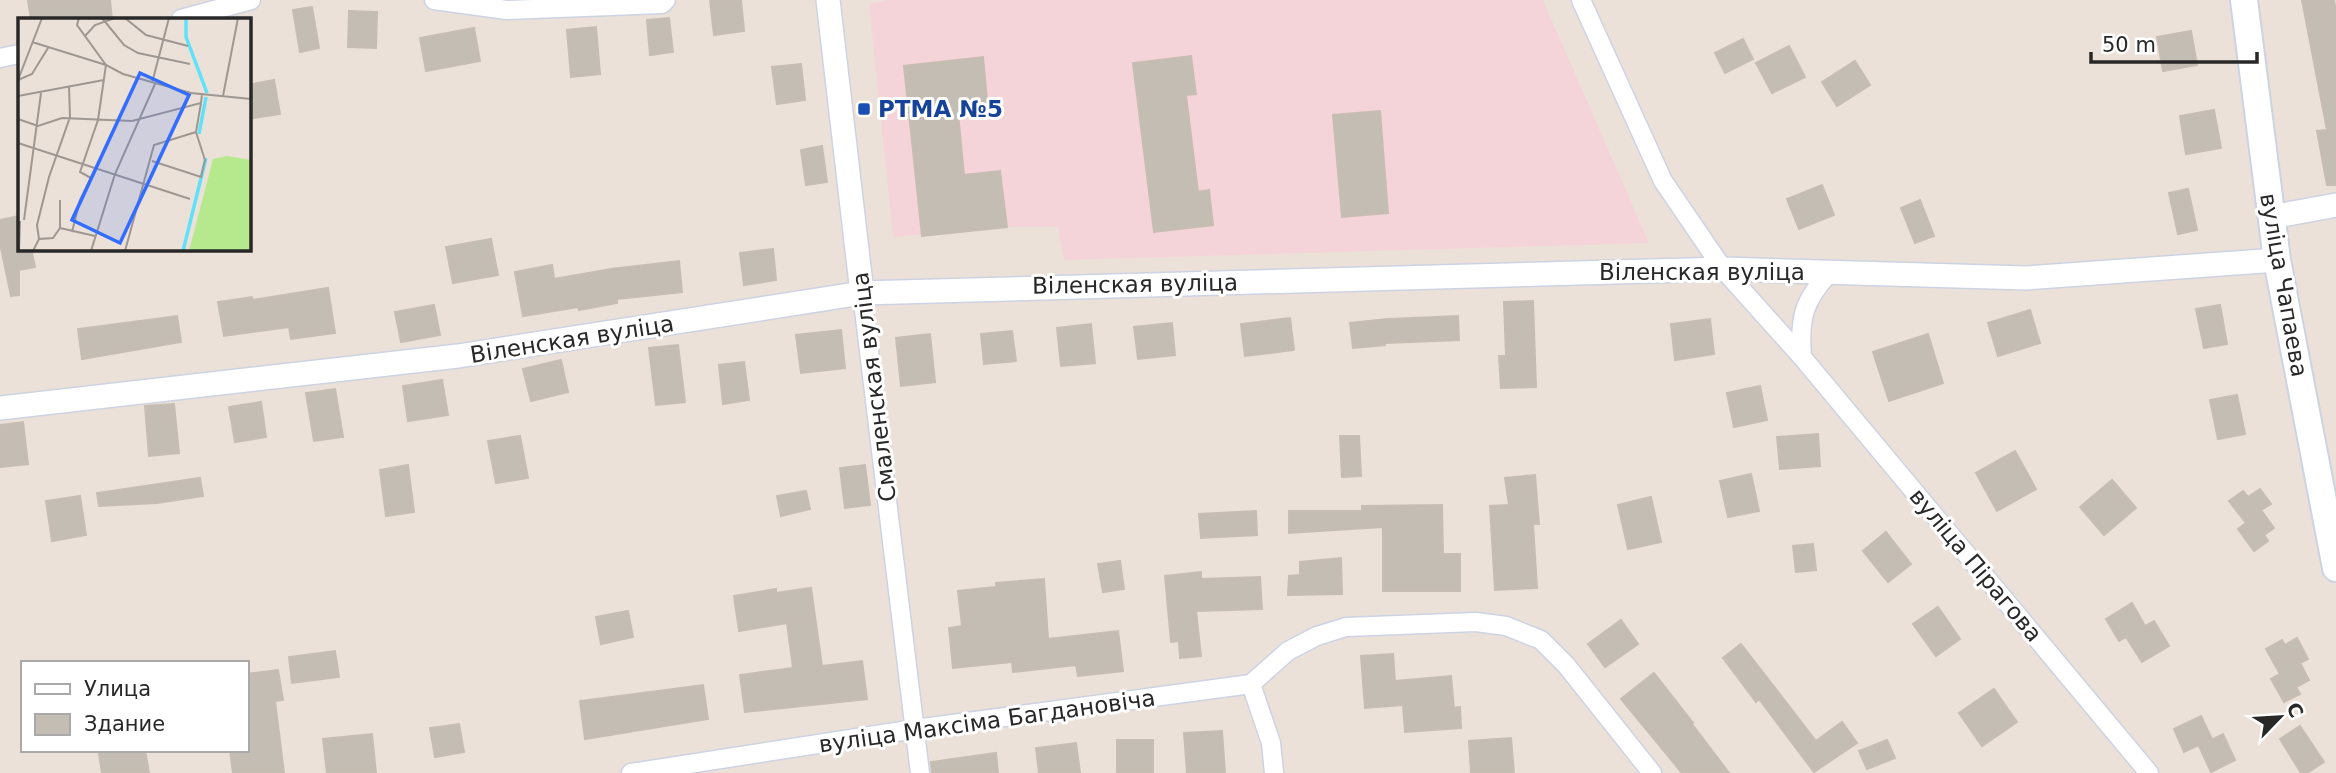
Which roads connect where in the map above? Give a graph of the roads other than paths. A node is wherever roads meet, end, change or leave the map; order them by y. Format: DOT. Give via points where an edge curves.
graph roads {
  1 [pos="251,0"];
  2 [pos="434,0"];
  3 [pos="666,0"];
  4 [pos="828,0"];
  5 [pos="1581,0"];
  6 [pos="2244,0"];
  7 [pos="185,18"];
  8 [pos="18,54"];
  9 [pos="0,58"];
  10 [pos="2336,205"];
  11 [pos="2271,217"];
  12 [pos="2277,260"];
  13 [pos="1723,269"];
  14 [pos="1830,272"];
  15 [pos="862,293"];
  16 [pos="1802,357"];
  17 [pos="0,408"];
  18 [pos="2336,568"];
  19 [pos="1251,684"];
  20 [pos="915,729"];
  21 [pos="631,773"];
  22 [pos="920,773"];
  23 [pos="1274,773"];
  24 [pos="1652,773"];
  25 [pos="2149,773"];
  1 -- 7 [label="street"];
  2 -- 3 [label="street" via="507,10 662,4"];
  4 -- 15 [label="street, Смаленская вуліца"];
  5 -- 13 [label="street, вуліца Пірагова" via="1663,181"];
  6 -- 11 [label="main road, вуліца Чапаева"];
  8 -- 9 [label="street"];
  10 -- 11 [label="street"];
  11 -- 12 [label="main road, вуліца Чапаева"];
  12 -- 14 [label="street, Віленская вуліца" via="2026,278"];
  12 -- 18 [label="main road, вуліца Чапаева"];
  13 -- 14 [label="street, Віленская вуліца"];
  13 -- 15 [label="street, Віленская вуліца"];
  13 -- 16 [label="street, вуліца Пірагова"];
  14 -- 16 [label="street" via="1806,307 1800,330"];
  15 -- 17 [label="street, Віленская вуліца" via="458,356"];
  15 -- 20 [label="street, Смаленская вуліца"];
  16 -- 25 [label="street, вуліца Пірагова"];
  19 -- 20 [label="street, вуліца Максіма Багдановіча"];
  19 -- 23 [label="street" via="1270,743"];
  19 -- 24 [label="street" via="1288,652 1346,627 1476,622 1506,626 1541,640 1566,665"];
  20 -- 21 [label="street, вуліца Максіма Багдановіча"];
  20 -- 22 [label="street, Смаленская вуліца"];
}
